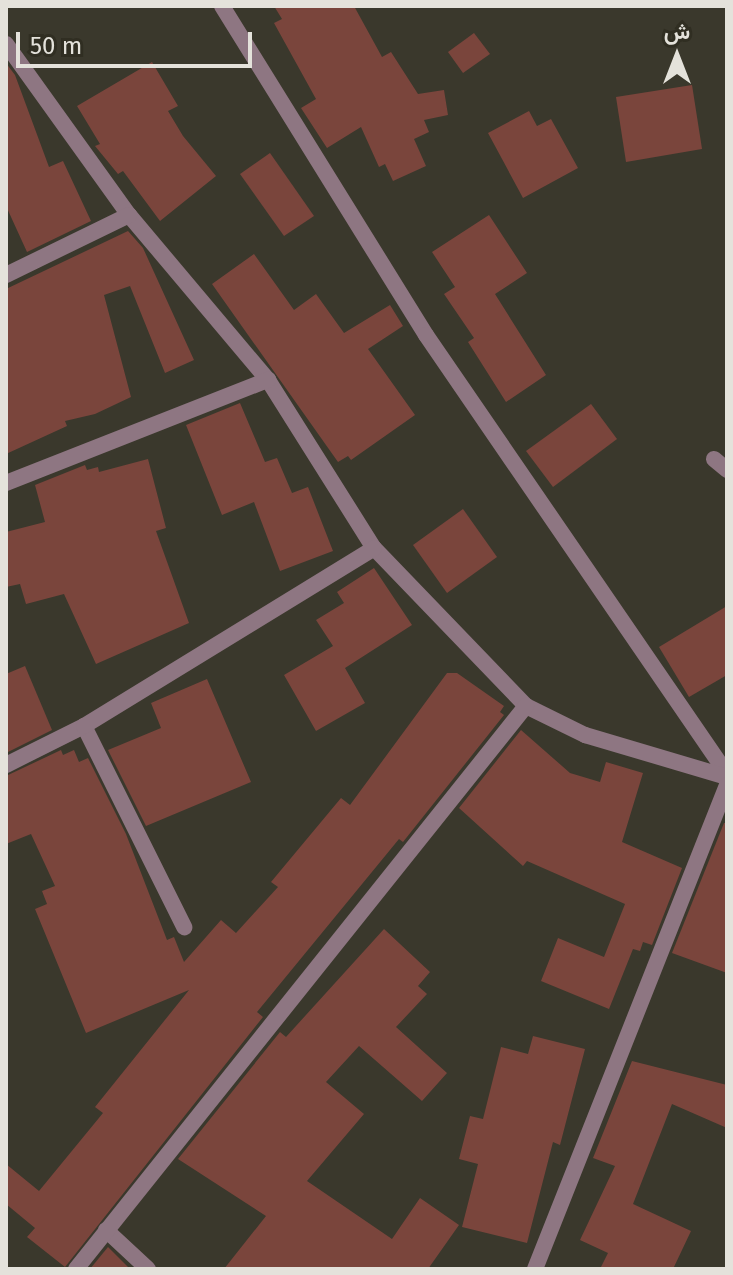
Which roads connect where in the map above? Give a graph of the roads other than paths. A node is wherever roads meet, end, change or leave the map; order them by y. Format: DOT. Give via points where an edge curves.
graph roads {
  1 [pos="222,6"];
  2 [pos="9,53"];
  3 [pos="129,215"];
  4 [pos="6,275"];
  5 [pos="268,380"];
  6 [pos="714,459"];
  7 [pos="727,470"];
  8 [pos="6,483"];
  9 [pos="374,548"];
  10 [pos="526,706"];
  11 [pos="84,726"];
  12 [pos="6,765"];
  13 [pos="727,776"];
  14 [pos="727,785"];
  15 [pos="184,927"];
  16 [pos="106,1230"];
  17 [pos="76,1269"];
  18 [pos="148,1269"];
  19 [pos="535,1269"];
  1 -- 13 [label="street" via="426,335"];
  2 -- 3 [label="street"];
  3 -- 4 [label="street"];
  3 -- 5 [label="street"];
  5 -- 8 [label="street"];
  5 -- 9 [label="street"];
  6 -- 7 [label="street"];
  9 -- 10 [label="street"];
  9 -- 11 [label="street"];
  10 -- 13 [label="street" via="585,735"];
  10 -- 16 [label="street"];
  11 -- 12 [label="street"];
  11 -- 15 [label="street"];
  14 -- 19 [label="street"];
  16 -- 17 [label="street"];
  16 -- 18 [label="street"];
}
